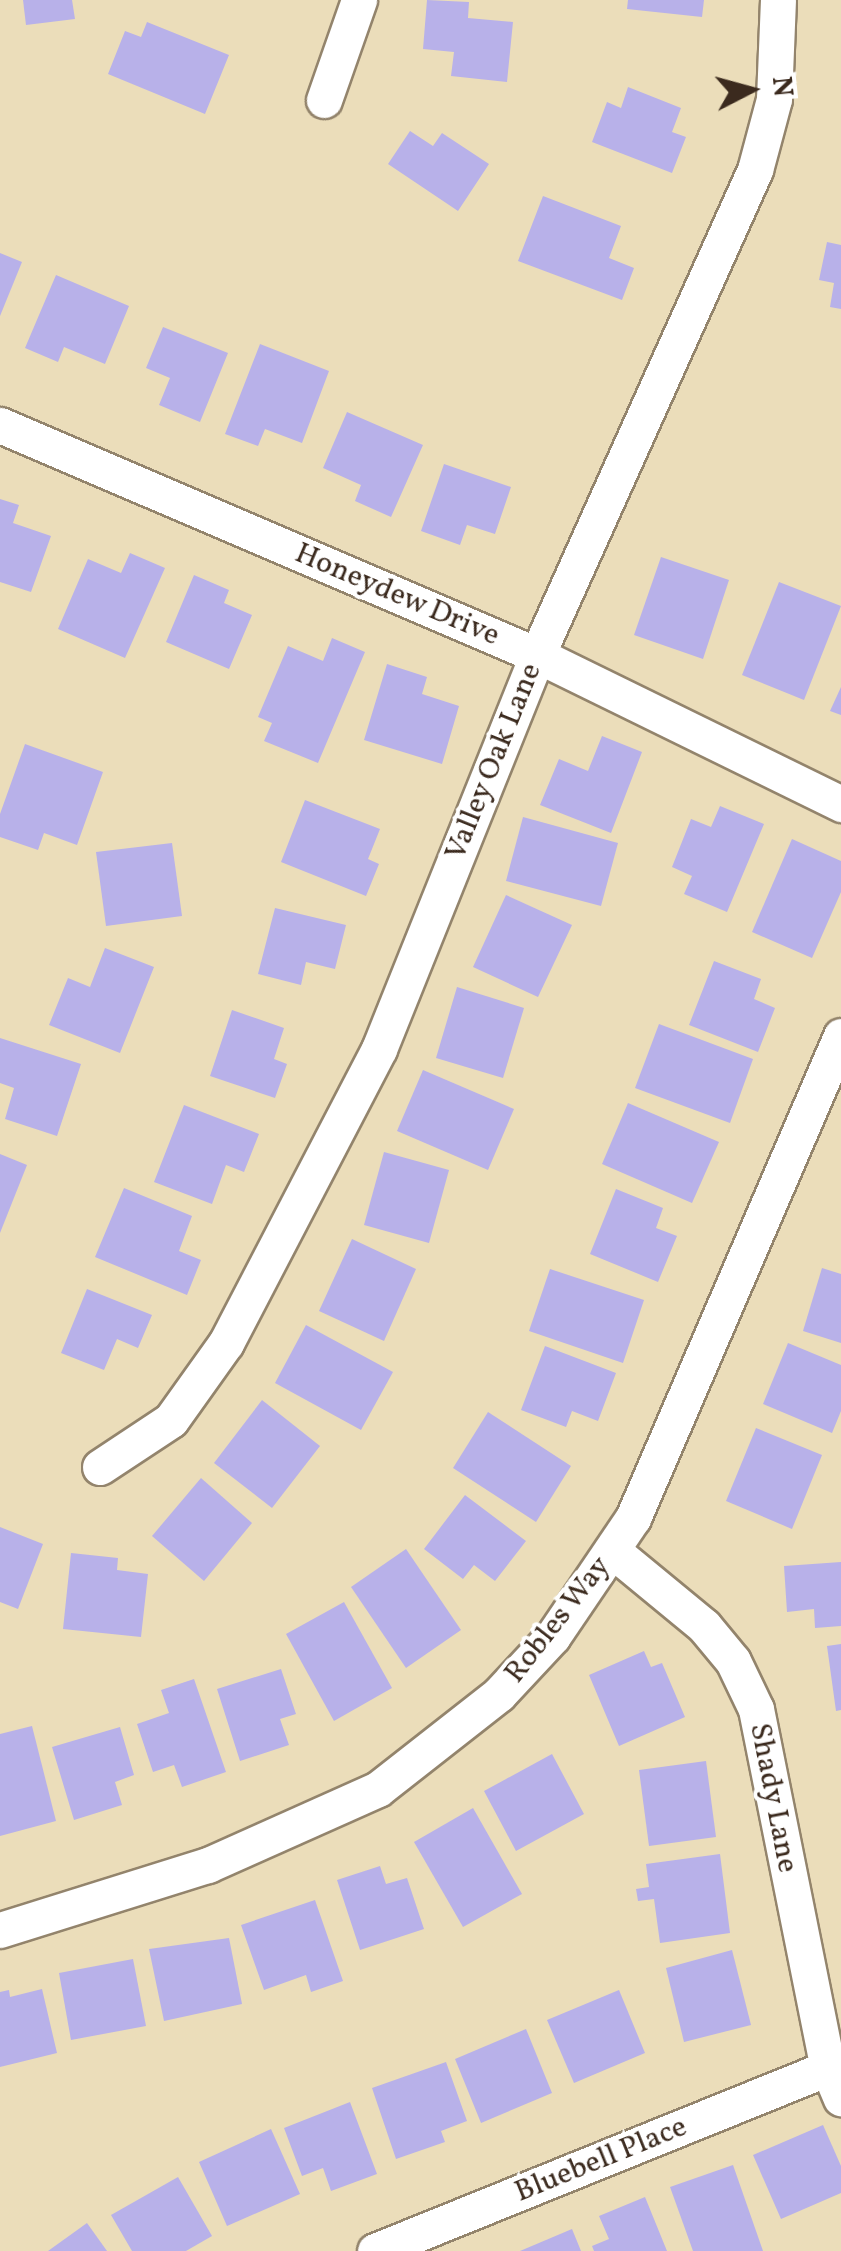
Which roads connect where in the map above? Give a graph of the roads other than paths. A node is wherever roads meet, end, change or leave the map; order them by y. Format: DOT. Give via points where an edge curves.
graph roads {
  1 [pos="359,0"];
  2 [pos="778,0"];
  3 [pos="324,100"];
  4 [pos="0,425"];
  5 [pos="538,655"];
  6 [pos="841,804"];
  7 [pos="841,1036"];
  8 [pos="100,1467"];
  9 [pos="613,1551"];
  10 [pos="0,1930"];
  11 [pos="834,2083"];
  12 [pos="375,2251"];
  1 -- 3 [label="street"];
  2 -- 5 [label="street, Valley Oak Lane" via="774,99 755,170"];
  4 -- 5 [label="street, Honeydew Drive"];
  5 -- 6 [label="street, Honeydew Drive"];
  5 -- 8 [label="street, Valley Oak Lane" via="379,1049 226,1343 171,1420"];
  7 -- 9 [label="street, Robles Way"];
  9 -- 10 [label="street, Robles Way" via="553,1636 498,1694 378,1789 208,1866"];
  9 -- 11 [label="street, Shady Lane" via="704,1626 734,1661 756,1709"];
  11 -- 12 [label="street, Bluebell Place"];
}
